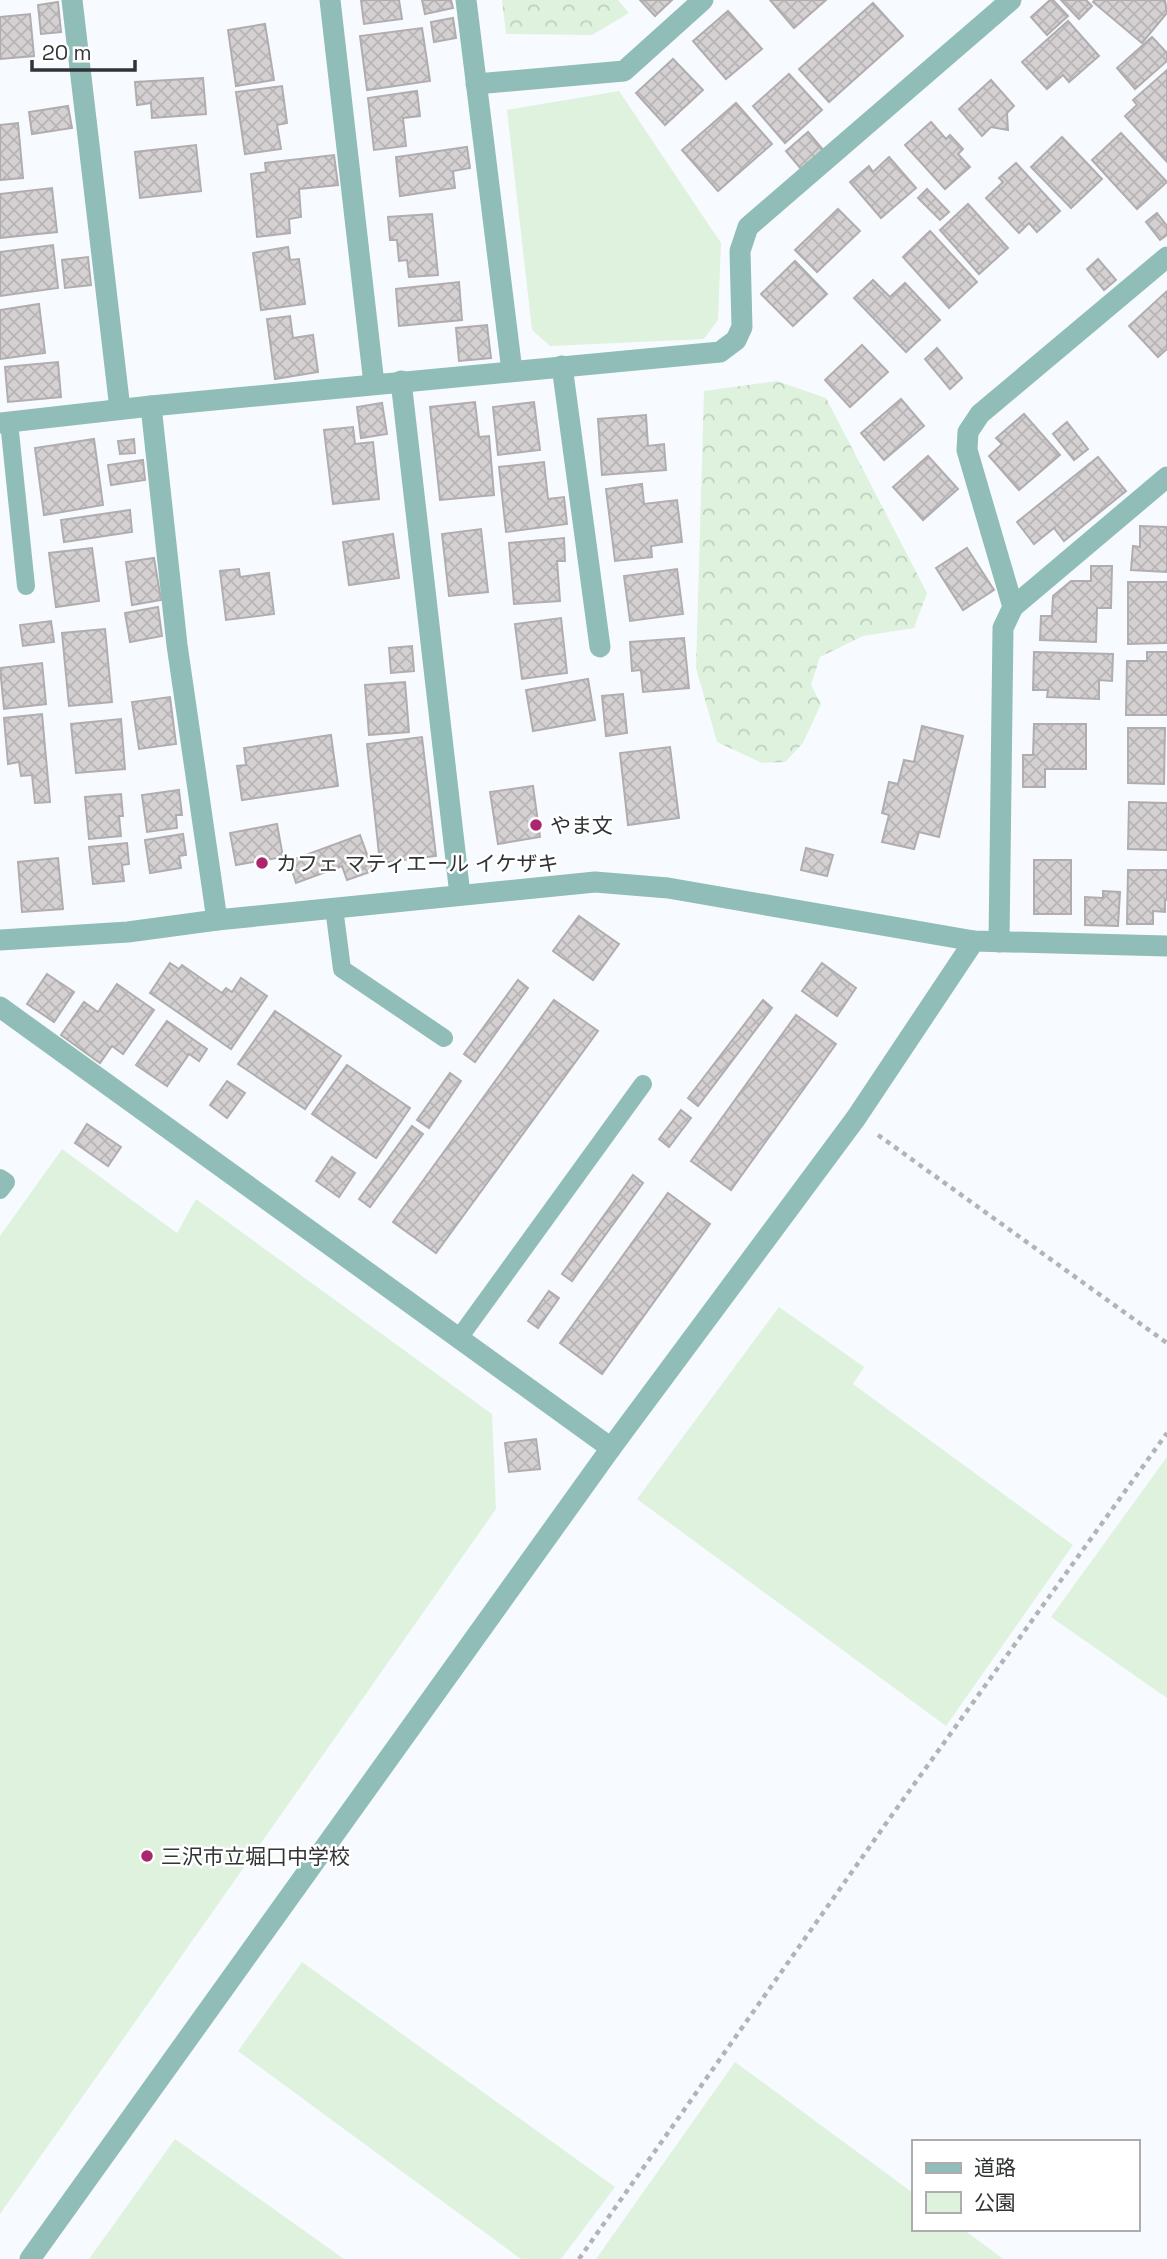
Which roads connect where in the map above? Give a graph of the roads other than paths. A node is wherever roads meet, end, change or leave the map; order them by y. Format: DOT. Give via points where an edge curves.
graph roads {
  1 [pos="72,0"];
  2 [pos="330,0"];
  3 [pos="466,0"];
  4 [pos="703,0"];
  5 [pos="1011,0"];
  6 [pos="476,84"];
  7 [pos="1167,257"];
  8 [pos="562,366"];
  9 [pos="512,371"];
  10 [pos="401,381"];
  11 [pos="374,384"];
  12 [pos="151,406"];
  13 [pos="120,409"];
  14 [pos="5,423"];
  15 [pos="1167,477"];
  16 [pos="26,586"];
  17 [pos="1013,607"];
  18 [pos="600,647"];
  19 [pos="460,895"];
  20 [pos="334,908"];
  21 [pos="218,920"];
  22 [pos="0,940"];
  23 [pos="974,941"];
  24 [pos="999,942"];
  25 [pos="1167,946"];
  26 [pos="0,1007"];
  27 [pos="444,1038"];
  28 [pos="643,1084"];
  29 [pos="0,1178"];
  30 [pos="0,1190"];
  31 [pos="459,1338"];
  32 [pos="611,1448"];
  33 [pos="30,2259"];
  1 -- 13 [label="street"];
  2 -- 11 [label="street"];
  3 -- 6 [label="street"];
  4 -- 6 [label="street" via="624,71"];
  5 -- 8 [label="street" via="748,227 740,251 743,327 736,340 720,352"];
  6 -- 9 [label="street"];
  7 -- 17 [label="street" via="980,414 968,432 967,450"];
  8 -- 9 [label="street"];
  8 -- 18 [label="street"];
  9 -- 10 [label="street"];
  10 -- 11 [label="street"];
  10 -- 19 [label="street"];
  11 -- 12 [label="street"];
  12 -- 13 [label="street"];
  12 -- 21 [label="street" via="177,645"];
  13 -- 14 [label="street"];
  14 -- 16 [label="lane"];
  15 -- 17 [label="street"];
  17 -- 24 [label="street" via="1003,628"];
  19 -- 20 [label="street"];
  19 -- 23 [label="street" via="595,882 668,888"];
  20 -- 21 [label="street"];
  20 -- 27 [label="lane" via="342,969"];
  21 -- 22 [label="street" via="128,932"];
  23 -- 24 [label="street"];
  23 -- 32 [label="street" via="856,1118"];
  24 -- 25 [label="street"];
  26 -- 31 [label="street"];
  28 -- 31 [label="lane"];
  29 -- 30 [label="lane" via="6,1182"];
  31 -- 32 [label="street"];
  32 -- 33 [label="street"];
}
